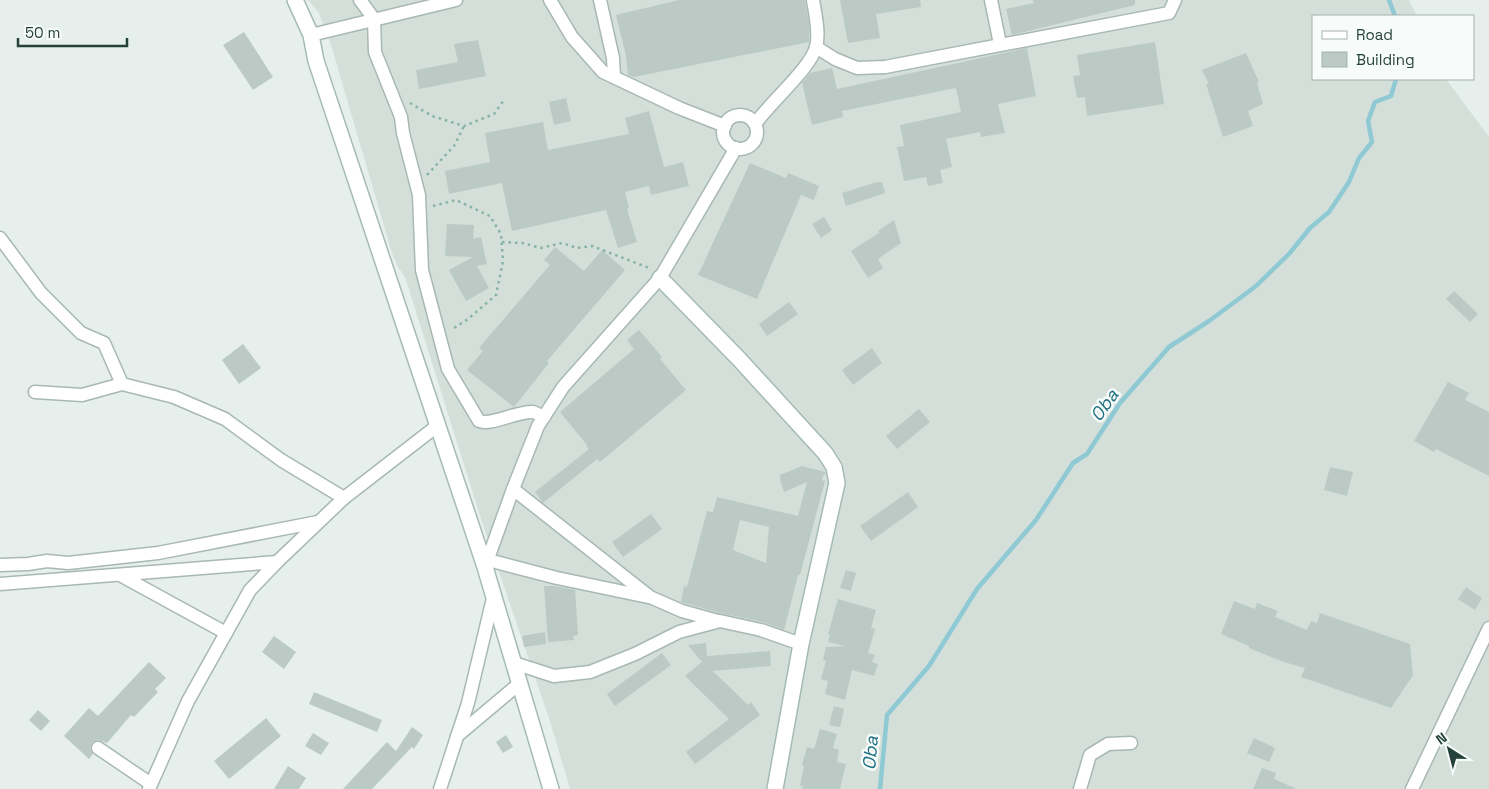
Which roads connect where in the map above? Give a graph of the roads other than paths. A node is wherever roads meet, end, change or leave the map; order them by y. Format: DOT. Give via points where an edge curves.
graph roads {
  1 [pos="294,0"];
  2 [pos="360,0"];
  3 [pos="456,0"];
  4 [pos="550,0"];
  5 [pos="600,0"];
  6 [pos="813,0"];
  7 [pos="991,0"];
  8 [pos="1175,0"];
  9 [pos="374,20"];
  10 [pos="311,34"];
  11 [pos="1000,44"];
  12 [pos="816,47"];
  13 [pos="614,77"];
  14 [pos="755,124"];
  15 [pos="724,126"];
  16 [pos="736,148"];
  17 [pos="0,238"];
  18 [pos="660,278"];
  19 [pos="122,384"];
  20 [pos="35,392"];
  21 [pos="544,417"];
  22 [pos="437,426"];
  23 [pos="513,488"];
  24 [pos="344,498"];
  25 [pos="318,522"];
  26 [pos="277,562"];
  27 [pos="487,563"];
  28 [pos="0,566"];
  29 [pos="120,575"];
  30 [pos="0,584"];
  31 [pos="494,594"];
  32 [pos="650,598"];
  33 [pos="720,621"];
  34 [pos="1489,628"];
  35 [pos="226,633"];
  36 [pos="801,644"];
  37 [pos="514,663"];
  38 [pos="520,683"];
  39 [pos="457,736"];
  40 [pos="1131,743"];
  41 [pos="98,748"];
  42 [pos="150,787"];
  43 [pos="440,789"];
  44 [pos="551,789"];
  45 [pos="775,789"];
  46 [pos="1080,789"];
  47 [pos="1412,789"];
  1 -- 10 [label="street"];
  2 -- 9 [label="street"];
  3 -- 9 [label="street"];
  4 -- 13 [label="street" via="572,37 603,72"];
  5 -- 13 [label="street" via="611,45"];
  6 -- 12 [label="street"];
  7 -- 11 [label="street"];
  8 -- 11 [label="street" via="1169,13"];
  9 -- 10 [label="street"];
  9 -- 21 [label="street" via="375,52 401,117 417,185 422,270 448,369 479,421 484,423 533,412"];
  10 -- 22 [label="street" via="316,61"];
  11 -- 12 [label="street" via="885,68 857,68"];
  12 -- 14 [label="street" via="805,66"];
  13 -- 15 [label="street"];
  14 -- 15 [label="street" via="742,115 731,118"];
  14 -- 16 [label="street" via="755,140 747,148"];
  15 -- 16 [label="street" via="727,142"];
  16 -- 18 [label="street"];
  17 -- 19 [label="street" via="41,293 81,333 104,343"];
  18 -- 21 [label="street" via="563,387"];
  18 -- 36 [label="street" via="825,453 834,467 837,483"];
  19 -- 20 [label="street" via="82,395"];
  19 -- 24 [label="street" via="174,397 226,419 281,460"];
  21 -- 23 [label="street"];
  22 -- 24 [label="street"];
  22 -- 27 [label="street"];
  23 -- 27 [label="street"];
  23 -- 32 [label="street"];
  24 -- 25 [label="street"];
  25 -- 26 [label="street"];
  25 -- 28 [label="street" via="158,553 68,563 47,561"];
  26 -- 29 [label="street"];
  26 -- 35 [label="street" via="250,590"];
  27 -- 31 [label="street"];
  27 -- 32 [label="street"];
  29 -- 30 [label="street"];
  29 -- 35 [label="street"];
  31 -- 37 [label="street"];
  31 -- 39 [label="street"];
  32 -- 33 [label="street"];
  33 -- 36 [label="street" via="761,630"];
  33 -- 37 [label="street" via="679,632 590,672 554,676"];
  34 -- 47 [label="street"];
  35 -- 42 [label="street" via="188,701"];
  36 -- 45 [label="street"];
  37 -- 38 [label="street"];
  38 -- 39 [label="street"];
  38 -- 44 [label="street"];
  39 -- 43 [label="street"];
  40 -- 46 [label="street" via="1108,744 1090,755"];
  41 -- 42 [label="street"];
}
